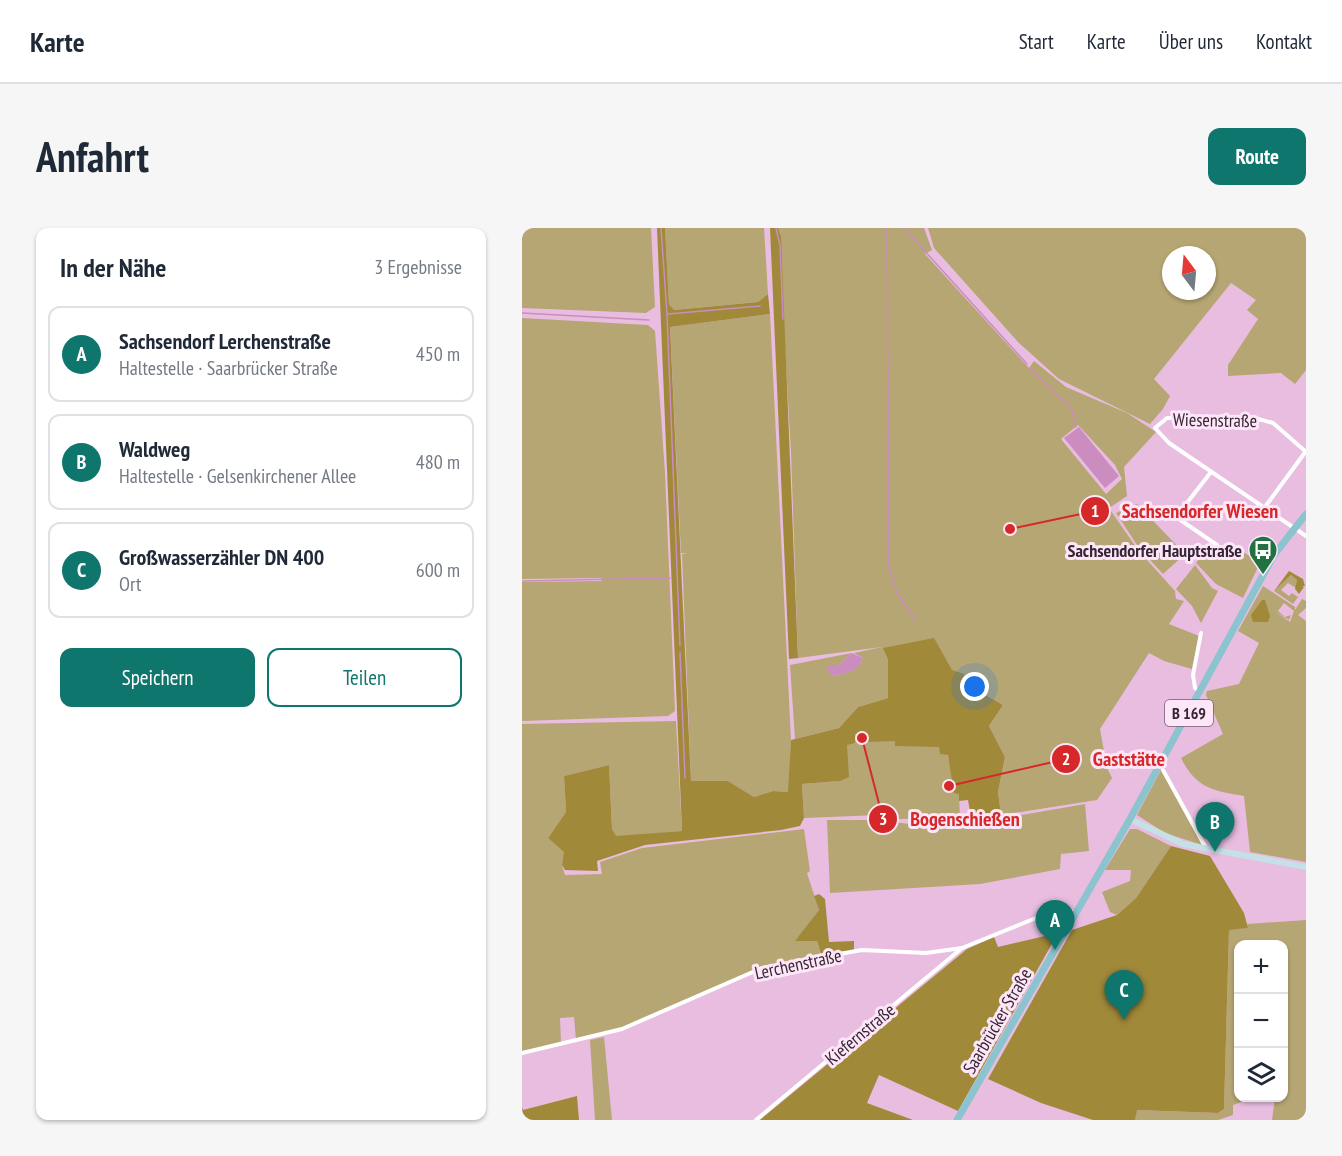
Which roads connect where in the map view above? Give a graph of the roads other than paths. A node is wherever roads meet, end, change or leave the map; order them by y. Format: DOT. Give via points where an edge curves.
graph roads {
  1 [pos="1305,451"];
  2 [pos="1211,472"];
  3 [pos="1265,507"];
  4 [pos="1306,514"];
  5 [pos="1294,527"];
  6 [pos="1306,536"];
  7 [pos="1217,545"];
  8 [pos="1201,633"];
  9 [pos="1200,692"];
  10 [pos="1163,770"];
  11 [pos="1130,819"];
  12 [pos="1207,850"];
  13 [pos="1306,867"];
  14 [pos="1077,914"];
  15 [pos="962,948"];
  16 [pos="522,1053"];
  17 [pos="756,1120"];
  18 [pos="957,1120"];
  1 -- 2 [label="street, Wiesenstraße" via="1282,429 1251,417 1167,418 1155,428"];
  1 -- 3 [label="street"];
  2 -- 3 [label="street"];
  2 -- 7 [label="street" via="1176,517"];
  3 -- 5 [label="street"];
  4 -- 5 [label="main road, Saarbrücker Straße / B 169"];
  5 -- 6 [label="street"];
  5 -- 9 [label="main road, Saarbrücker Straße / B 169" via="1274,555"];
  8 -- 9 [label="street" via="1192,678"];
  9 -- 11 [label="main road, Saarbrücker Straße / B 169"];
  10 -- 12 [label="street"];
  11 -- 12 [label="main road" via="1164,836"];
  11 -- 14 [label="main road, Saarbrücker Straße / B 169"];
  12 -- 13 [label="main road"];
  14 -- 15 [label="street, Lerchenstraße" via="1061,908"];
  14 -- 18 [label="main road, Saarbrücker Straße / B 169"];
  15 -- 16 [label="street, Lerchenstraße" via="926,953 862,950 777,964 622,1029"];
  15 -- 17 [label="street, Kiefernstraße"];
}
